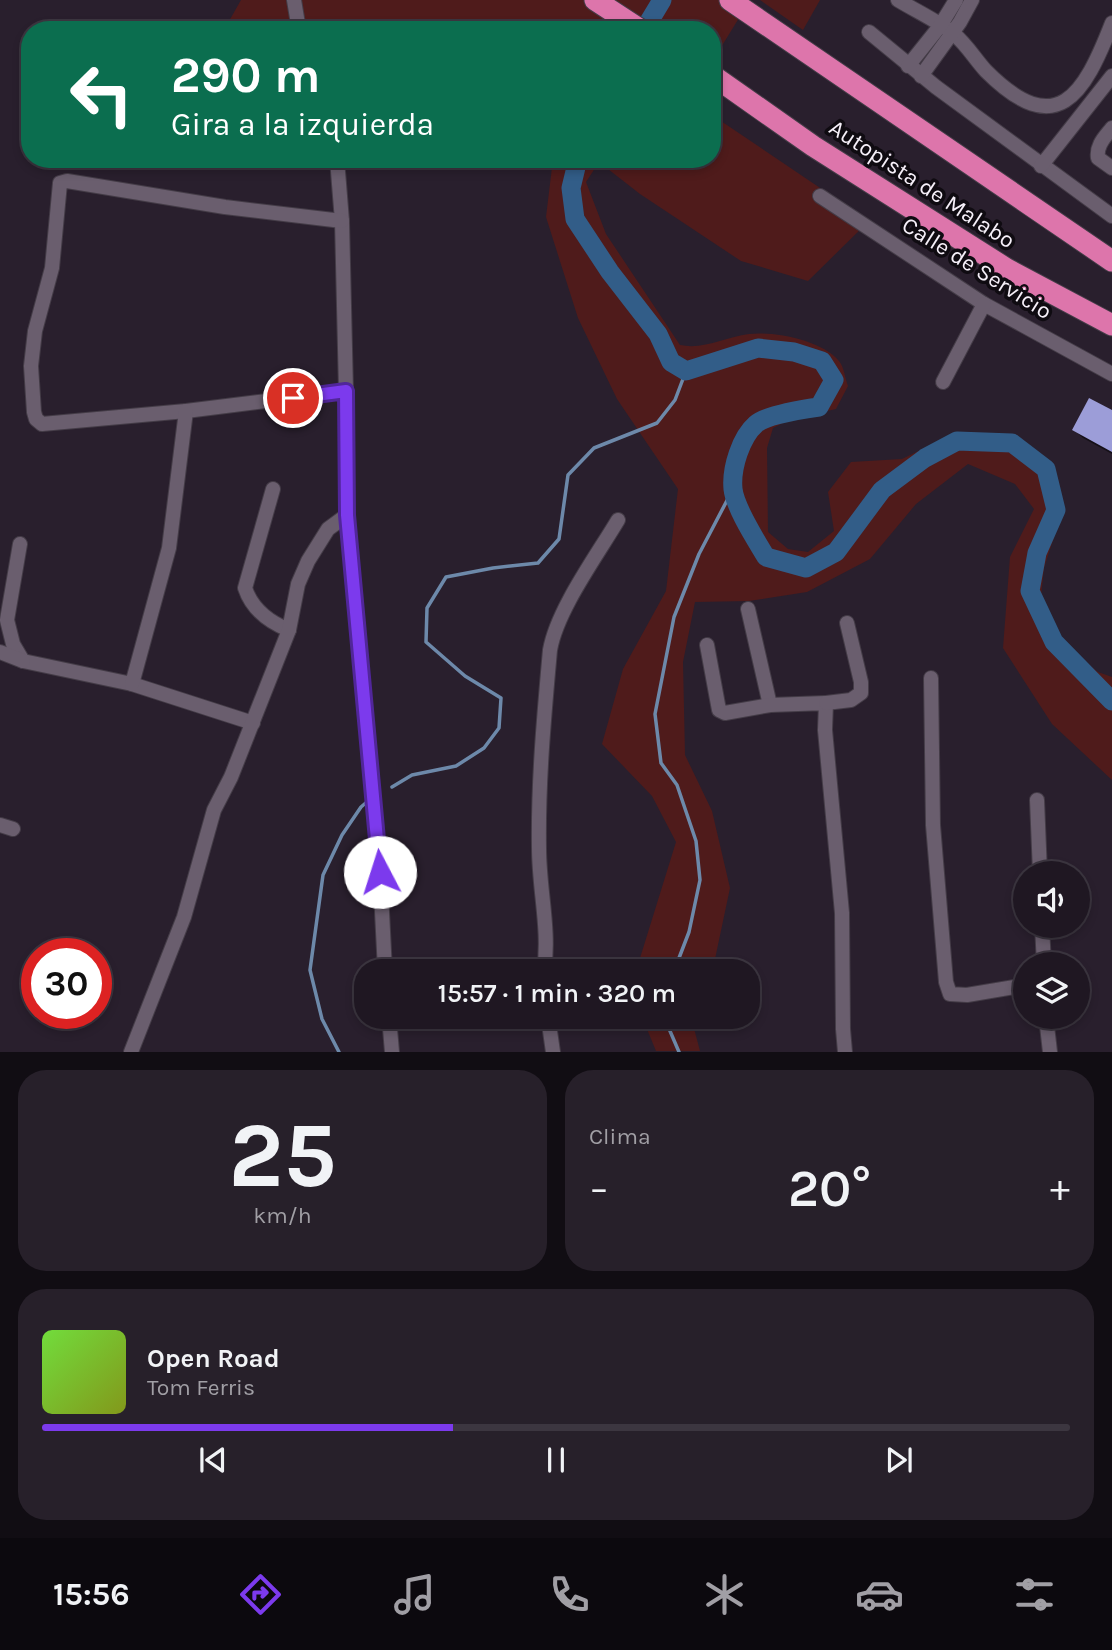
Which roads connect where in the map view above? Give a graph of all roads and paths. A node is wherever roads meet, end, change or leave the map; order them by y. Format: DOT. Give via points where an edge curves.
graph roads {
  1 [pos="293,0"];
  2 [pos="595,0"];
  3 [pos="730,0"];
  4 [pos="898,0"];
  5 [pos="956,0"];
  6 [pos="972,0"];
  7 [pos="297,21"];
  8 [pos="627,21"];
  9 [pos="1112,23"];
  10 [pos="946,29"];
  11 [pos="869,32"];
  12 [pos="908,66"];
  13 [pos="921,76"];
  14 [pos="1112,76"];
  15 [pos="721,81"];
  16 [pos="1112,128"];
  17 [pos="1041,166"];
  18 [pos="338,168"];
  19 [pos="1112,168"];
  20 [pos="820,196"];
  21 [pos="1112,216"];
  22 [pos="342,221"];
  23 [pos="1112,261"];
  24 [pos="984,304"];
  25 [pos="1112,324"];
  26 [pos="1112,374"];
  27 [pos="943,382"];
  28 [pos="346,391"];
  29 [pos="186,411"];
  30 [pos="273,489"];
  31 [pos="347,515"];
  32 [pos="618,520"];
  33 [pos="20,544"];
  34 [pos="748,609"];
  35 [pos="847,623"];
  36 [pos="289,630"];
  37 [pos="707,645"];
  38 [pos="0,652"];
  39 [pos="23,661"];
  40 [pos="931,678"];
  41 [pos="132,684"];
  42 [pos="826,703"];
  43 [pos="771,705"];
  44 [pos="253,723"];
  45 [pos="1037,800"];
  46 [pos="1040,861"];
  47 [pos="385,959"];
  48 [pos="544,959"];
  49 [pos="1013,987"];
  50 [pos="390,1029"];
  51 [pos="550,1029"];
  52 [pos="1047,1029"];
  53 [pos="131,1052"];
  54 [pos="391,1052"];
  55 [pos="553,1052"];
  56 [pos="845,1052"];
  57 [pos="1050,1052"];
  1 -- 7 [label="street"];
  2 -- 8 [label="highway"];
  3 -- 23 [label="highway, Autopista de Malabo"];
  4 -- 10 [label="street"];
  5 -- 10 [label="street"];
  6 -- 10 [label="street"];
  9 -- 10 [label="street" via="1092,71 1062,103 1047,107 1021,100"];
  10 -- 12 [label="street"];
  10 -- 13 [label="street"];
  11 -- 12 [label="street"];
  12 -- 13 [label="street"];
  13 -- 17 [label="street"];
  14 -- 17 [label="street"];
  15 -- 25 [label="highway, Autopista de Malabo" via="813,146 1007,269"];
  16 -- 19 [label="street" via="1097,152"];
  17 -- 21 [label="street"];
  18 -- 22 [label="street"];
  20 -- 24 [label="street, Calle de Servicio"];
  22 -- 28 [label="street"];
  22 -- 29 [label="street" via="60,183 52,268 30,366 36,419 43,424"];
  24 -- 26 [label="street, Calle de Servicio"];
  24 -- 27 [label="street"];
  28 -- 29 [label="street"];
  28 -- 31 [label="street"];
  29 -- 41 [label="street" via="169,548"];
  30 -- 36 [label="street" via="245,588 249,600 272,623"];
  31 -- 36 [label="street" via="328,529 308,561 298,584"];
  31 -- 47 [label="street"];
  32 -- 48 [label="street" via="551,642 539,789"];
  33 -- 39 [label="street" via="7,620"];
  34 -- 43 [label="street"];
  35 -- 42 [label="street" via="862,693 850,700"];
  36 -- 44 [label="street"];
  37 -- 43 [label="street" via="719,710 725,713"];
  38 -- 39 [label="street"];
  39 -- 41 [label="street"];
  40 -- 49 [label="street" via="933,825 946,982 950,994"];
  41 -- 44 [label="street"];
  42 -- 43 [label="street"];
  42 -- 56 [label="street" via="842,913"];
  44 -- 53 [label="street" via="214,810 184,916"];
  45 -- 46 [label="street"];
  50 -- 54 [label="street"];
  51 -- 55 [label="street"];
  52 -- 57 [label="street"];
}
